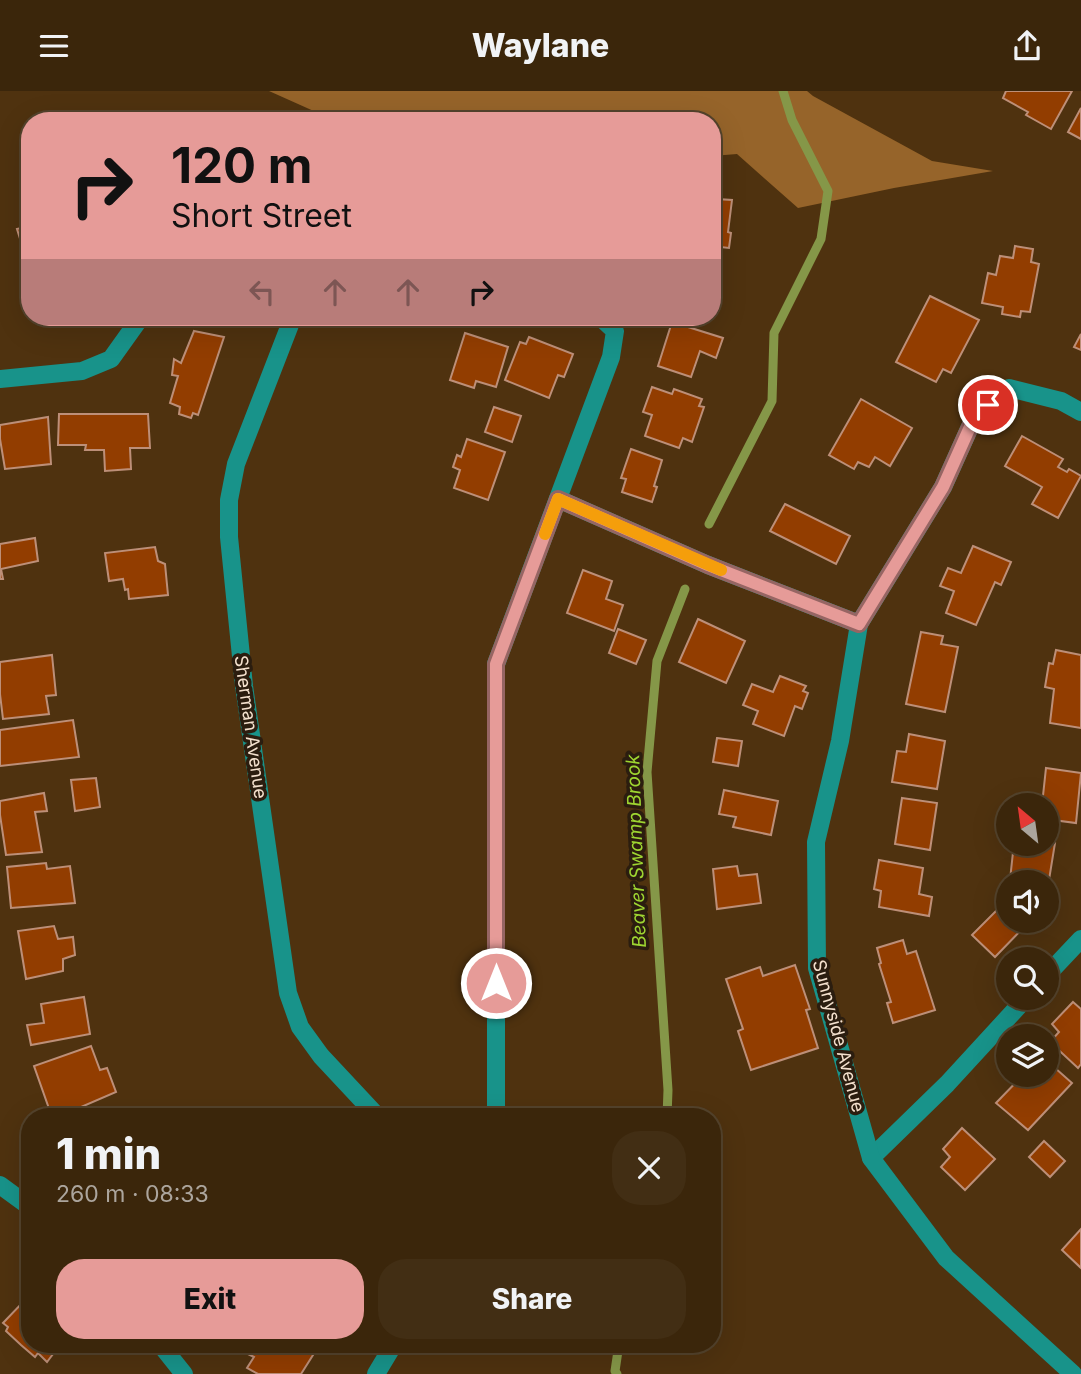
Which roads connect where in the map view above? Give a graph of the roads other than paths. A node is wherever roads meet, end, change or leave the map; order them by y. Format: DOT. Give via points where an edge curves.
graph roads {
  1 [pos="135,326"];
  2 [pos="290,326"];
  3 [pos="610,326"];
  4 [pos="0,379"];
  5 [pos="1081,412"];
  6 [pos="558,499"];
  7 [pos="859,624"];
  8 [pos="1081,939"];
  9 [pos="1059,962"];
  10 [pos="1015,1010"];
  11 [pos="370,1108"];
  12 [pos="496,1108"];
  13 [pos="871,1158"];
  14 [pos="0,1185"];
  15 [pos="21,1200"];
  16 [pos="167,1353"];
  17 [pos="389,1353"];
  18 [pos="184,1374"];
  19 [pos="376,1374"];
  20 [pos="1073,1374"];
  1 -- 4 [label="street" via="111,359 82,371"];
  2 -- 11 [label="street, Sherman Avenue" via="236,464 229,500 244,686 288,993 300,1027 314,1047"];
  3 -- 6 [label="street" via="615,331 611,357"];
  5 -- 7 [label="street, Sunnyside Avenue" via="1061,401 1009,388 974,418 943,487"];
  6 -- 7 [label="street"];
  6 -- 12 [label="street" via="496,664"];
  7 -- 13 [label="street, Sunnyside Avenue" via="840,741 816,842 817,968"];
  8 -- 9 [label="street"];
  10 -- 13 [label="street"];
  13 -- 20 [label="street, Sunnyside Avenue" via="946,1258"];
  14 -- 15 [label="street"];
  16 -- 18 [label="street"];
  17 -- 19 [label="street"];
}
